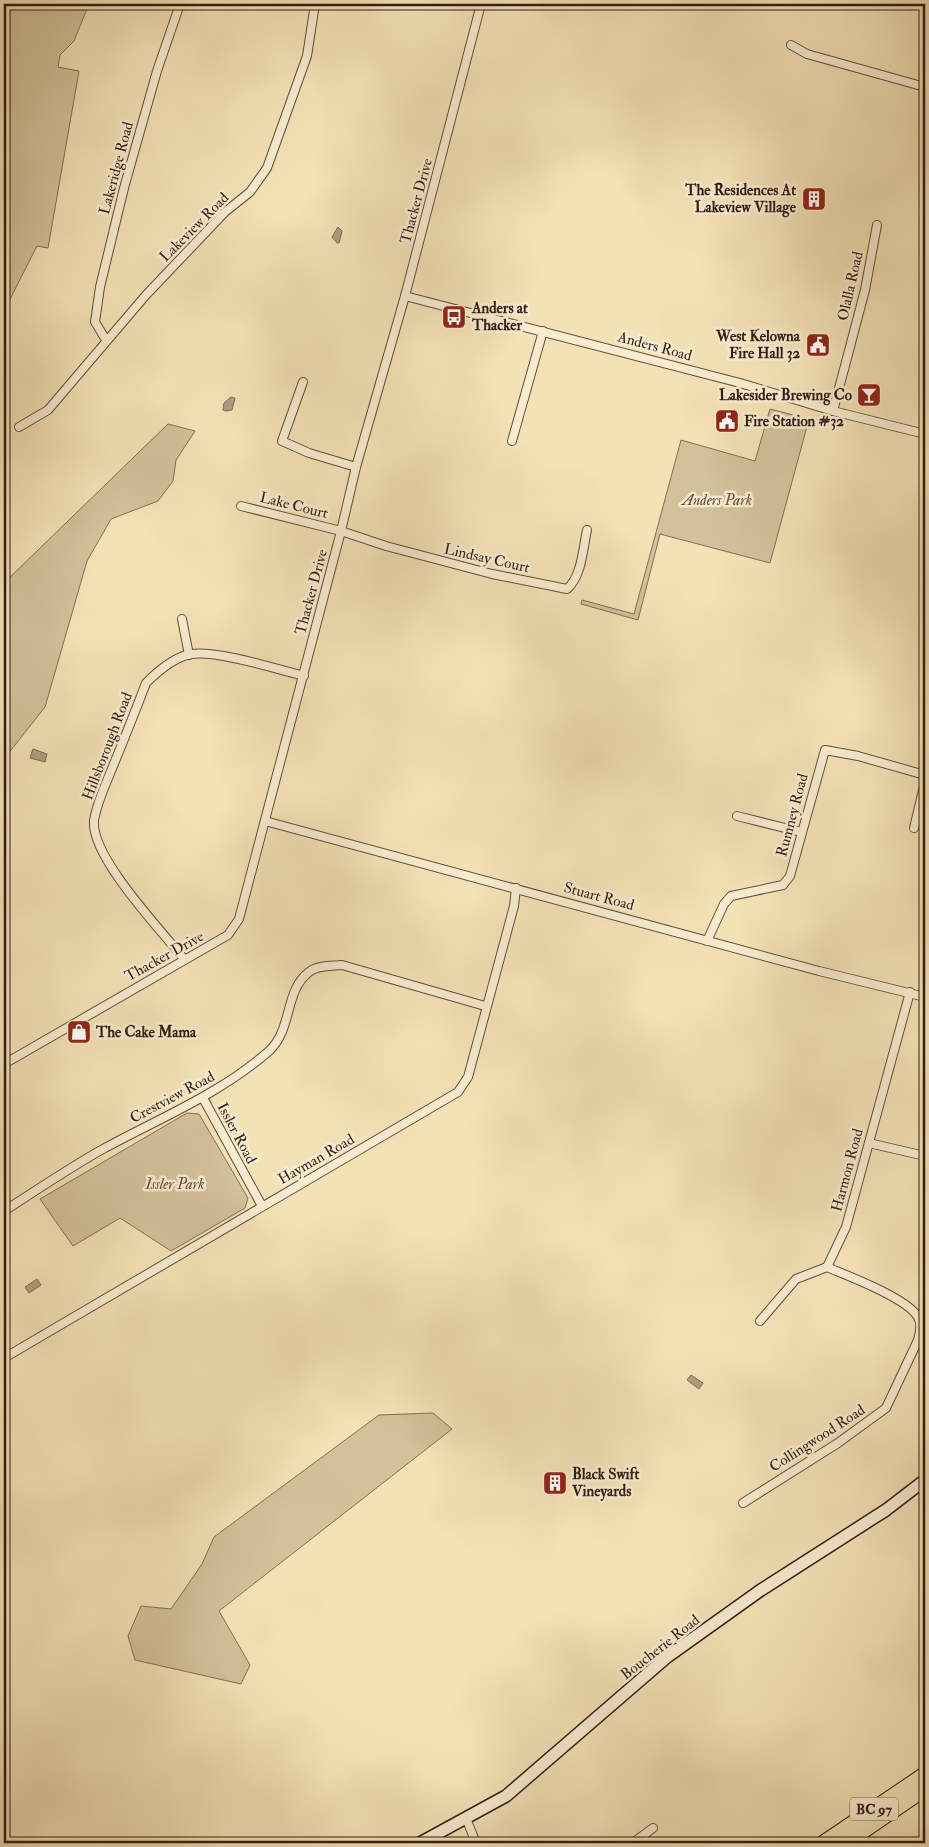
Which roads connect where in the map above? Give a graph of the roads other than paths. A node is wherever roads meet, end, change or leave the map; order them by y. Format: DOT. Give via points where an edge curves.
graph roads {
  1 [pos="180,4"];
  2 [pos="315,4"];
  3 [pos="481,4"];
  4 [pos="791,45"];
  5 [pos="925,87"];
  6 [pos="877,225"];
  7 [pos="405,296"];
  8 [pos="543,331"];
  9 [pos="106,340"];
  10 [pos="303,382"];
  11 [pos="833,411"];
  12 [pos="19,427"];
  13 [pos="925,434"];
  14 [pos="512,441"];
  15 [pos="356,466"];
  16 [pos="241,506"];
  17 [pos="341,530"];
  18 [pos="587,530"];
  19 [pos="182,619"];
  20 [pos="189,655"];
  21 [pos="304,676"];
  22 [pos="925,775"];
  23 [pos="925,782"];
  24 [pos="737,816"];
  25 [pos="265,821"];
  26 [pos="914,828"];
  27 [pos="801,832"];
  28 [pos="516,888"];
  29 [pos="707,940"];
  30 [pos="184,959"];
  31 [pos="910,992"];
  32 [pos="925,997"];
  33 [pos="485,1006"];
  34 [pos="4,1064"];
  35 [pos="203,1098"];
  36 [pos="869,1143"];
  37 [pos="925,1156"];
  38 [pos="262,1206"];
  39 [pos="4,1211"];
  40 [pos="827,1266"];
  41 [pos="760,1321"];
  42 [pos="4,1358"];
  43 [pos="925,1480"];
  44 [pos="743,1503"];
  45 [pos="925,1774"];
  46 [pos="925,1789"];
  47 [pos="466,1818"];
  48 [pos="653,1828"];
  49 [pos="420,1843"];
  50 [pos="476,1843"];
  51 [pos="633,1843"];
  52 [pos="823,1843"];
  53 [pos="846,1843"];
  1 -- 9 [label="street, Lakeridge Road" via="142,122 100,287 95,322"];
  2 -- 9 [label="street, Lakeview Road" via="307,56 267,168 250,192 225,212"];
  3 -- 7 [label="street, Thacker Drive"];
  4 -- 5 [label="street" via="807,54"];
  6 -- 11 [label="street, Olalla Road"];
  7 -- 8 [label="street, Anders Road"];
  7 -- 15 [label="street, Thacker Drive"];
  8 -- 11 [label="street, Anders Road"];
  8 -- 14 [label="street"];
  9 -- 12 [label="street, Lakeview Road" via="48,410"];
  10 -- 15 [label="street" via="282,441 309,453"];
  11 -- 13 [label="street, Anders Road"];
  15 -- 17 [label="street, Thacker Drive"];
  16 -- 17 [label="street, Lake Court"];
  17 -- 18 [label="street, Lindsay Court" via="357,538 428,558 566,589 573,583 580,566"];
  17 -- 21 [label="street, Thacker Drive"];
  19 -- 20 [label="street"];
  20 -- 21 [label="street, Hillsborough Road" via="206,653"];
  20 -- 30 [label="street, Hillsborough Road" via="159,670 146,683 94,822 97,842 105,858"];
  21 -- 25 [label="street, Thacker Drive"];
  22 -- 27 [label="street, Rumney Road" via="825,750"];
  23 -- 26 [label="street"];
  24 -- 27 [label="street"];
  25 -- 28 [label="street, Stuart Road"];
  25 -- 30 [label="street, Thacker Drive" via="239,919 228,934"];
  27 -- 29 [label="street, Rumney Road" via="790,876 783,885 731,896"];
  28 -- 29 [label="street, Stuart Road"];
  28 -- 33 [label="street, Hayman Road" via="514,906"];
  29 -- 31 [label="street, Stuart Road"];
  30 -- 34 [label="street, Thacker Drive"];
  31 -- 32 [label="street, Stuart Road"];
  31 -- 36 [label="street, Harmon Road"];
  33 -- 35 [label="street, Crestview Road" via="342,965 309,971 294,990 285,1028 274,1046 253,1065"];
  33 -- 38 [label="street, Hayman Road" via="468,1077 458,1092"];
  35 -- 38 [label="street, Issler Road"];
  35 -- 39 [label="street, Crestview Road" via="101,1150"];
  36 -- 37 [label="street"];
  36 -- 40 [label="street, Harmon Road" via="846,1227"];
  38 -- 42 [label="street, Hayman Road"];
  40 -- 41 [label="street" via="796,1280"];
  40 -- 44 [label="street, Collingwood Road" via="898,1299 918,1317 921,1330 918,1340 886,1408 838,1443"];
  43 -- 47 [label="main road, Boucherie Road" via="886,1510 761,1590 667,1657 506,1796"];
  45 -- 52 [label="highway, BC 97"];
  46 -- 53 [label="highway, BC 97"];
  47 -- 49 [label="main road, Boucherie Road"];
  47 -- 50 [label="street"];
  48 -- 51 [label="street"];
}
